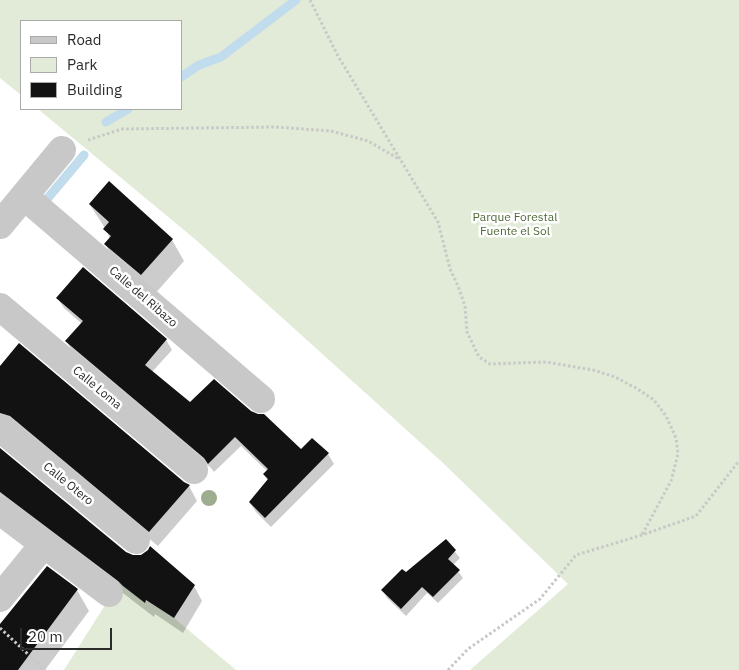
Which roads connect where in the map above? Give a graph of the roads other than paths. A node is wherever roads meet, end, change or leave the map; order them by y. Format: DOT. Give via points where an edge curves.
graph roads {
  1 [pos="62,150"];
  2 [pos="24,196"];
  3 [pos="0,225"];
  4 [pos="0,307"];
  5 [pos="261,399"];
  6 [pos="0,428"];
  7 [pos="194,470"];
  8 [pos="0,511"];
  9 [pos="136,540"];
  10 [pos="44,544"];
  11 [pos="109,593"];
  12 [pos="0,598"];
  1 -- 2 [label="street"];
  2 -- 3 [label="street"];
  2 -- 5 [label="street, Calle del Ribazo"];
  4 -- 7 [label="street, Calle Loma"];
  6 -- 9 [label="street, Calle Otero"];
  8 -- 10 [label="street"];
  10 -- 11 [label="street"];
  10 -- 12 [label="street"];
}
